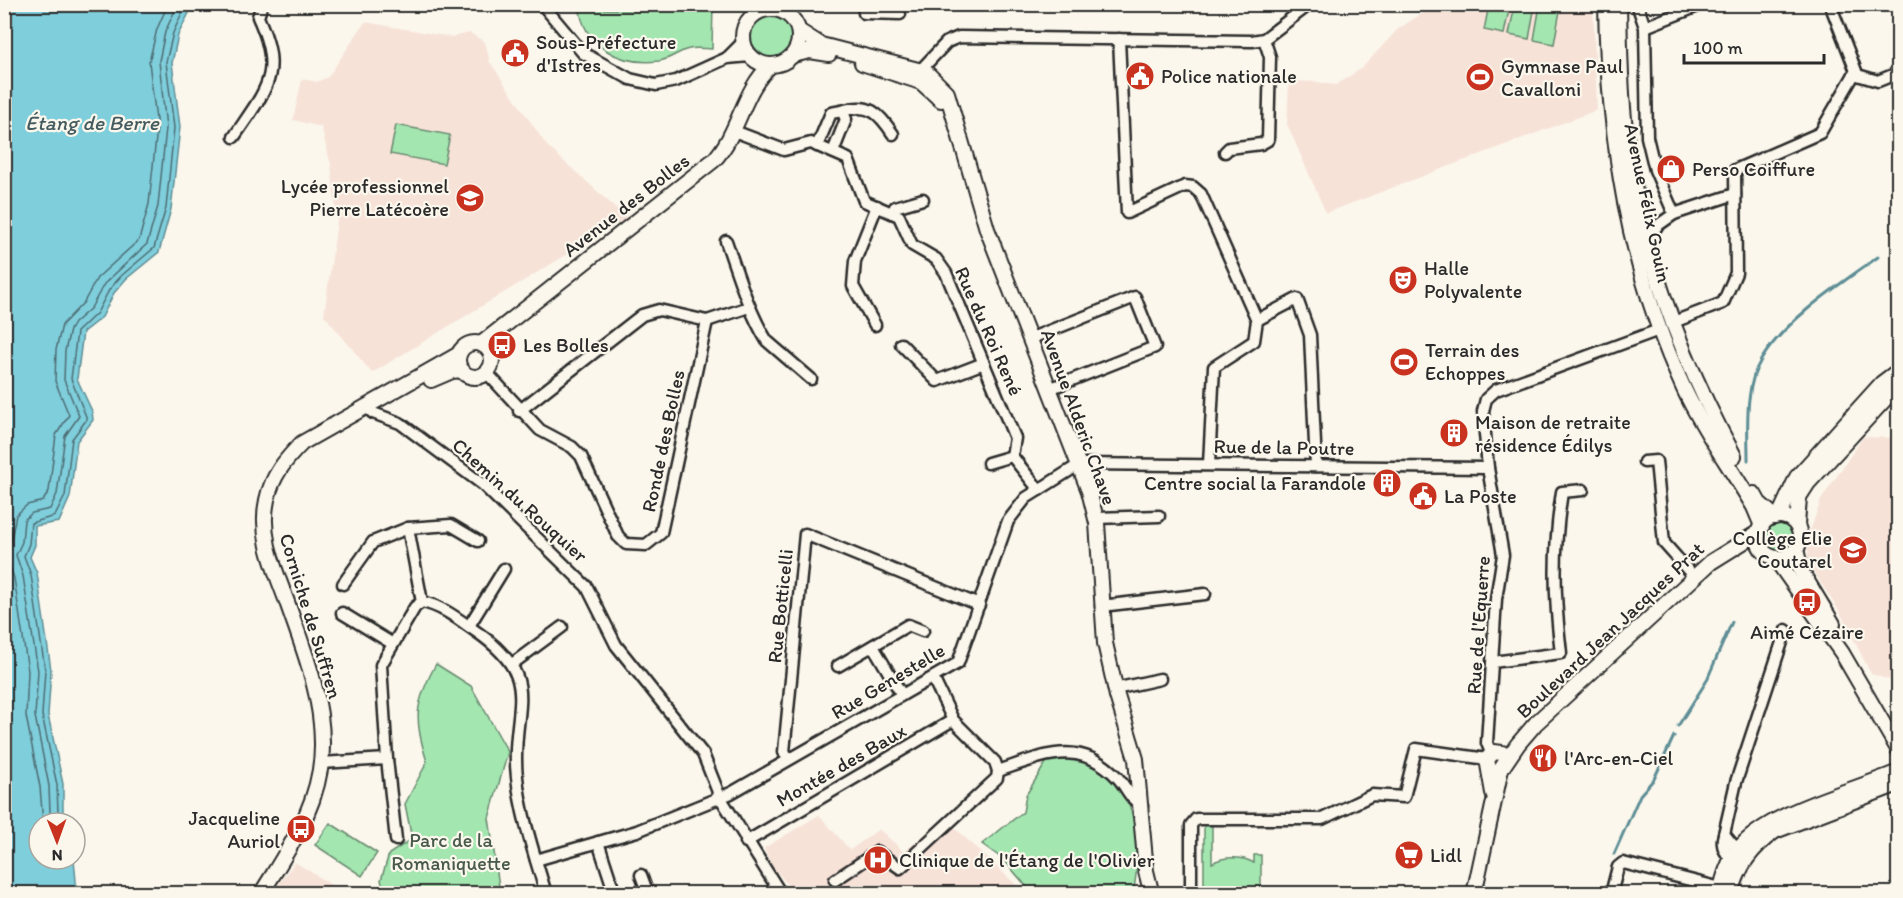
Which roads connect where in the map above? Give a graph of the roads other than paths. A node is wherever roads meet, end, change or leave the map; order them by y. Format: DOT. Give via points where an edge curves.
graph roads {
  1 [pos="262,4"];
  2 [pos="542,4"];
  3 [pos="863,4"];
  4 [pos="1310,4"];
  5 [pos="1606,4"];
  6 [pos="1619,4"];
  7 [pos="1637,4"];
  8 [pos="1703,4"];
  9 [pos="1830,4"];
  10 [pos="769,7"];
  11 [pos="791,11"];
  12 [pos="900,14"];
  13 [pos="1645,27"];
  14 [pos="799,31"];
  15 [pos="1268,36"];
  16 [pos="1119,39"];
  17 [pos="743,42"];
  18 [pos="793,55"];
  19 [pos="751,57"];
  20 [pos="727,58"];
  21 [pos="771,65"];
  22 [pos="1899,73"];
  23 [pos="916,74"];
  24 [pos="1854,74"];
  25 [pos="747,97"];
  26 [pos="842,111"];
  27 [pos="734,130"];
  28 [pos="893,134"];
  29 [pos="234,137"];
  30 [pos="817,146"];
  31 [pos="833,152"];
  32 [pos="1225,152"];
  33 [pos="1735,194"];
  34 [pos="923,199"];
  35 [pos="877,206"];
  36 [pos="892,213"];
  37 [pos="1674,214"];
  38 [pos="726,241"];
  39 [pos="1646,241"];
  40 [pos="749,307"];
  41 [pos="1257,320"];
  42 [pos="707,321"];
  43 [pos="1671,322"];
  44 [pos="875,325"];
  45 [pos="1659,330"];
  46 [pos="1029,339"];
  47 [pos="901,344"];
  48 [pos="486,348"];
  49 [pos="459,354"];
  50 [pos="984,363"];
  51 [pos="462,370"];
  52 [pos="1899,371"];
  53 [pos="487,373"];
  54 [pos="811,379"];
  55 [pos="1899,385"];
  56 [pos="1049,389"];
  57 [pos="370,410"];
  58 [pos="519,411"];
  59 [pos="1012,456"];
  60 [pos="1644,462"];
  61 [pos="988,463"];
  62 [pos="1080,464"];
  63 [pos="1209,464"];
  64 [pos="1316,466"];
  65 [pos="1488,468"];
  66 [pos="1039,490"];
  67 [pos="1583,490"];
  68 [pos="1159,516"];
  69 [pos="1777,517"];
  70 [pos="1096,518"];
  71 [pos="1797,525"];
  72 [pos="408,528"];
  73 [pos="1761,529"];
  74 [pos="478,541"];
  75 [pos="1734,546"];
  76 [pos="1796,549"];
  77 [pos="1769,554"];
  78 [pos="504,569"];
  79 [pos="1694,577"];
  80 [pos="343,584"];
  81 [pos="1205,594"];
  82 [pos="422,602"];
  83 [pos="979,605"];
  84 [pos="1101,606"];
  85 [pos="342,612"];
  86 [pos="469,627"];
  87 [pos="562,627"];
  88 [pos="1786,630"];
  89 [pos="923,631"];
  90 [pos="393,644"];
  91 [pos="873,646"];
  92 [pos="1493,662"];
  93 [pos="512,664"];
  94 [pos="838,666"];
  95 [pos="933,678"];
  96 [pos="1160,679"];
  97 [pos="1115,689"];
  98 [pos="902,696"];
  99 [pos="953,720"];
  100 [pos="1899,734"];
  101 [pos="1899,749"];
  102 [pos="387,759"];
  103 [pos="789,759"];
  104 [pos="1496,760"];
  105 [pos="321,763"];
  106 [pos="998,771"];
  107 [pos="1899,772"];
  108 [pos="1899,784"];
  109 [pos="720,798"];
  110 [pos="1142,806"];
  111 [pos="1724,834"];
  112 [pos="396,840"];
  113 [pos="598,842"];
  114 [pos="746,842"];
  115 [pos="1746,849"];
  116 [pos="536,860"];
  117 [pos="1737,862"];
  118 [pos="641,875"];
  119 [pos="835,880"];
  120 [pos="1145,892"];
  121 [pos="1724,892"];
  122 [pos="261,894"];
  123 [pos="546,894"];
  124 [pos="615,894"];
  125 [pos="648,894"];
  126 [pos="781,894"];
  127 [pos="1191,894"];
  128 [pos="1474,894"];
  129 [pos="1611,894"];
  1 -- 29 [label="street" via="258,17 269,43 272,67 263,91"];
  2 -- 20 [label="street" via="583,53 630,79 656,85 676,81"];
  3 -- 12 [label="street" via="864,13"];
  4 -- 15 [label="street"];
  5 -- 45 [label="main road, Avenue Félix Gouin" via="1607,67 1617,158 1629,228"];
  6 -- 39 [label="main road, Avenue Félix Gouin" via="1625,131"];
  7 -- 13 [label="street"];
  8 -- 13 [label="street"];
  9 -- 24 [label="street"];
  10 -- 11 [label="main road"];
  10 -- 17 [label="main road" via="750,18"];
  11 -- 14 [label="main road"];
  13 -- 37 [label="street" via="1647,137 1655,170"];
  14 -- 18 [label="main road"];
  14 -- 23 [label="main road, Avenue Alderic Chave" via="821,45"];
  15 -- 16 [label="street" via="1252,41"];
  15 -- 32 [label="street" via="1268,140"];
  16 -- 23 [label="street" via="959,37 947,42"];
  16 -- 41 [label="street" via="1127,213 1185,186 1193,187 1201,194"];
  17 -- 19 [label="main road"];
  17 -- 20 [label="street"];
  18 -- 21 [label="main road"];
  18 -- 23 [label="main road, Avenue Alderic Chave" via="820,51"];
  19 -- 20 [label="street"];
  19 -- 21 [label="main road"];
  19 -- 25 [label="main road, Avenue des Bolles"];
  21 -- 25 [label="main road, Avenue des Bolles"];
  22 -- 24 [label="street" via="1878,81"];
  23 -- 46 [label="main road, Avenue Alderic Chave" via="927,73 947,93 987,229"];
  24 -- 33 [label="street" via="1821,133 1735,170"];
  25 -- 27 [label="main road, Avenue des Bolles"];
  26 -- 28 [label="street" via="857,106 880,114"];
  26 -- 30 [label="street" via="831,112"];
  26 -- 31 [label="street" via="846,119"];
  27 -- 30 [label="street" via="784,150 811,143"];
  27 -- 48 [label="main road, Avenue des Bolles" via="723,150 700,173 505,325"];
  30 -- 31 [label="street"];
  31 -- 35 [label="street" via="848,159 864,201"];
  33 -- 37 [label="street"];
  33 -- 43 [label="street" via="1736,273 1730,289 1723,303"];
  34 -- 36 [label="street" via="895,207"];
  35 -- 36 [label="street"];
  35 -- 44 [label="street" via="855,261 853,286"];
  36 -- 50 [label="street, Rue du Roi René" via="899,216 912,245 936,259 946,273"];
  37 -- 39 [label="street" via="1657,226"];
  38 -- 40 [label="street"];
  39 -- 43 [label="main road, Avenue Félix Gouin"];
  40 -- 42 [label="street"];
  40 -- 54 [label="street" via="768,341"];
  41 -- 63 [label="street" via="1254,341 1214,367"];
  41 -- 64 [label="street" via="1297,299 1310,335"];
  42 -- 58 [label="street" via="659,310 642,315"];
  42 -- 58 [label="street, Ronde des Bolles" via="661,533 654,542 626,544 618,536 580,456"];
  43 -- 69 [label="main road, Avenue Félix Gouin" via="1709,408 1754,494"];
  45 -- 65 [label="street, Rue de l'Equerre" via="1483,398"];
  45 -- 73 [label="main road, Avenue Félix Gouin" via="1685,392 1754,507"];
  46 -- 56 [label="main road, Avenue Alderic Chave"];
  46 -- 56 [label="street" via="1135,297 1155,347"];
  47 -- 50 [label="street" via="937,381"];
  48 -- 49 [label="main road" via="470,344"];
  48 -- 53 [label="main road" via="492,363"];
  49 -- 51 [label="main road"];
  49 -- 57 [label="main road"];
  50 -- 59 [label="street, Rue du Roi René" via="1015,438"];
  51 -- 53 [label="main road" via="476,377"];
  51 -- 57 [label="main road"];
  52 -- 69 [label="main road" via="1882,383 1797,477"];
  53 -- 58 [label="street, Ronde des Bolles"];
  55 -- 71 [label="main road" via="1808,483 1799,497"];
  56 -- 62 [label="main road, Avenue Alderic Chave"];
  57 -- 105 [label="main road, Corniche de Suffren" via="302,443 286,459 272,484 265,514 270,555 319,701"];
  57 -- 109 [label="street, Chemin du Rouquier" via="400,423 482,484 587,587 616,645 703,754"];
  59 -- 61 [label="street"];
  59 -- 66 [label="street"];
  60 -- 79 [label="street" via="1656,462 1664,543"];
  62 -- 63 [label="street, Rue de la Poutre"];
  62 -- 66 [label="street, Rue Genestelle"];
  62 -- 70 [label="main road, Avenue Alderic Chave"];
  63 -- 64 [label="street, Rue de la Poutre"];
  64 -- 65 [label="street, Rue de la Poutre"];
  65 -- 92 [label="street, Rue de l'Equerre" via="1503,555"];
  66 -- 83 [label="street, Rue Genestelle" via="1026,498 1008,521"];
  67 -- 92 [label="street" via="1562,492 1556,535 1554,591 1562,654"];
  68 -- 70 [label="street"];
  69 -- 71 [label="main road" via="1786,517"];
  69 -- 73 [label="main road"];
  70 -- 84 [label="main road, Avenue Alderic Chave"];
  71 -- 76 [label="main road" via="1800,539"];
  72 -- 74 [label="street" via="451,525"];
  72 -- 80 [label="street" via="373,542"];
  72 -- 82 [label="street"];
  73 -- 75 [label="main road, Boulevard Jean Jacques Prat"];
  73 -- 77 [label="main road" via="1759,539"];
  75 -- 77 [label="main road, Boulevard Jean Jacques Prat"];
  75 -- 79 [label="main road, Boulevard Jean Jacques Prat"];
  76 -- 77 [label="main road" via="1789,556"];
  76 -- 100 [label="main road" via="1801,571"];
  77 -- 101 [label="main road" via="1842,653"];
  78 -- 86 [label="street"];
  79 -- 104 [label="main road, Boulevard Jean Jacques Prat" via="1516,746"];
  81 -- 84 [label="street"];
  82 -- 86 [label="street" via="436,605"];
  82 -- 90 [label="street"];
  83 -- 95 [label="street, Rue Genestelle" via="958,663"];
  83 -- 103 [label="street, Rue Botticelli" via="805,534 784,752"];
  84 -- 97 [label="main road, Avenue Alderic Chave"];
  85 -- 90 [label="street"];
  86 -- 93 [label="street" via="497,646"];
  87 -- 93 [label="street"];
  88 -- 111 [label="street" via="1736,782"];
  89 -- 91 [label="street" via="908,625"];
  90 -- 102 [label="street" via="381,665"];
  91 -- 94 [label="street"];
  91 -- 98 [label="street"];
  92 -- 104 [label="street, Rue de l'Equerre" via="1487,743"];
  93 -- 116 [label="street" via="520,685 517,776"];
  95 -- 98 [label="street, Rue Genestelle"];
  95 -- 99 [label="street"];
  96 -- 97 [label="street"];
  97 -- 110 [label="main road, Avenue Alderic Chave" via="1136,759"];
  98 -- 103 [label="street, Rue Genestelle"];
  99 -- 106 [label="street" via="995,762"];
  99 -- 114 [label="street, Montée des Baux"];
  102 -- 105 [label="street"];
  102 -- 112 [label="street"];
  103 -- 109 [label="street, Rue Genestelle"];
  104 -- 127 [label="street" via="1416,749 1404,797 1372,795 1322,819 1196,819 1191,825"];
  104 -- 128 [label="main road, Boulevard Jean Jacques Prat" via="1494,801"];
  105 -- 122 [label="main road, Corniche de Suffren" via="298,836"];
  106 -- 110 [label="street" via="1044,754 1083,755 1118,778 1132,800"];
  106 -- 119 [label="street" via="991,785 900,868 877,852"];
  107 -- 115 [label="main road" via="1775,821"];
  108 -- 115 [label="main road" via="1781,828"];
  109 -- 113 [label="street, Rue Genestelle"];
  109 -- 114 [label="street, Chemin du Rouquier"];
  110 -- 120 [label="main road, Avenue Alderic Chave"];
  111 -- 115 [label="street" via="1728,842"];
  111 -- 117 [label="street" via="1722,846"];
  113 -- 116 [label="street, Rue Genestelle"];
  113 -- 124 [label="street"];
  114 -- 126 [label="street, Chemin du Rouquier"];
  115 -- 117 [label="main road"];
  116 -- 123 [label="street"];
  117 -- 121 [label="main road"];
  118 -- 125 [label="street"];
  121 -- 129 [label="street" via="1623,863 1618,867"];
}
